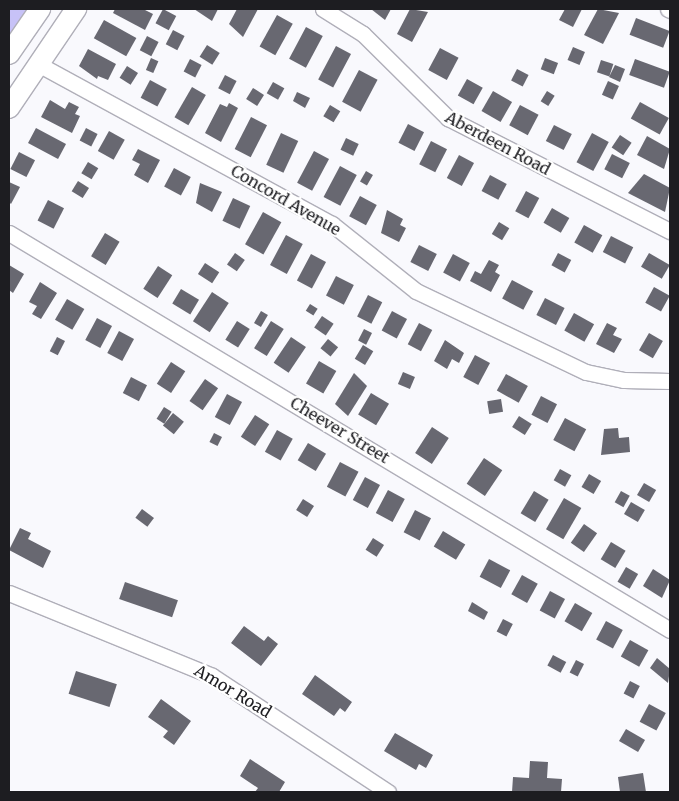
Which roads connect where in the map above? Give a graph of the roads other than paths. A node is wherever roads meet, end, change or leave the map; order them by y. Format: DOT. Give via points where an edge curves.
graph roads {
  1 [pos="40,9"];
  2 [pos="76,9"];
  3 [pos="323,9"];
  4 [pos="9,54"];
  5 [pos="38,64"];
  6 [pos="9,108"];
  7 [pos="670,231"];
  8 [pos="9,233"];
  9 [pos="670,381"];
  10 [pos="9,593"];
  11 [pos="670,630"];
  12 [pos="388,792"];
  1 -- 4 [label="main road"];
  2 -- 5 [label="main road"];
  3 -- 7 [label="street, Aberdeen Road" via="363,34 448,118"];
  5 -- 6 [label="main road"];
  5 -- 9 [label="street, Concord Avenue" via="332,224 416,291 586,372 624,380"];
  8 -- 11 [label="street, Cheever Street"];
  10 -- 12 [label="street, Amor Road" via="212,676"];
}
